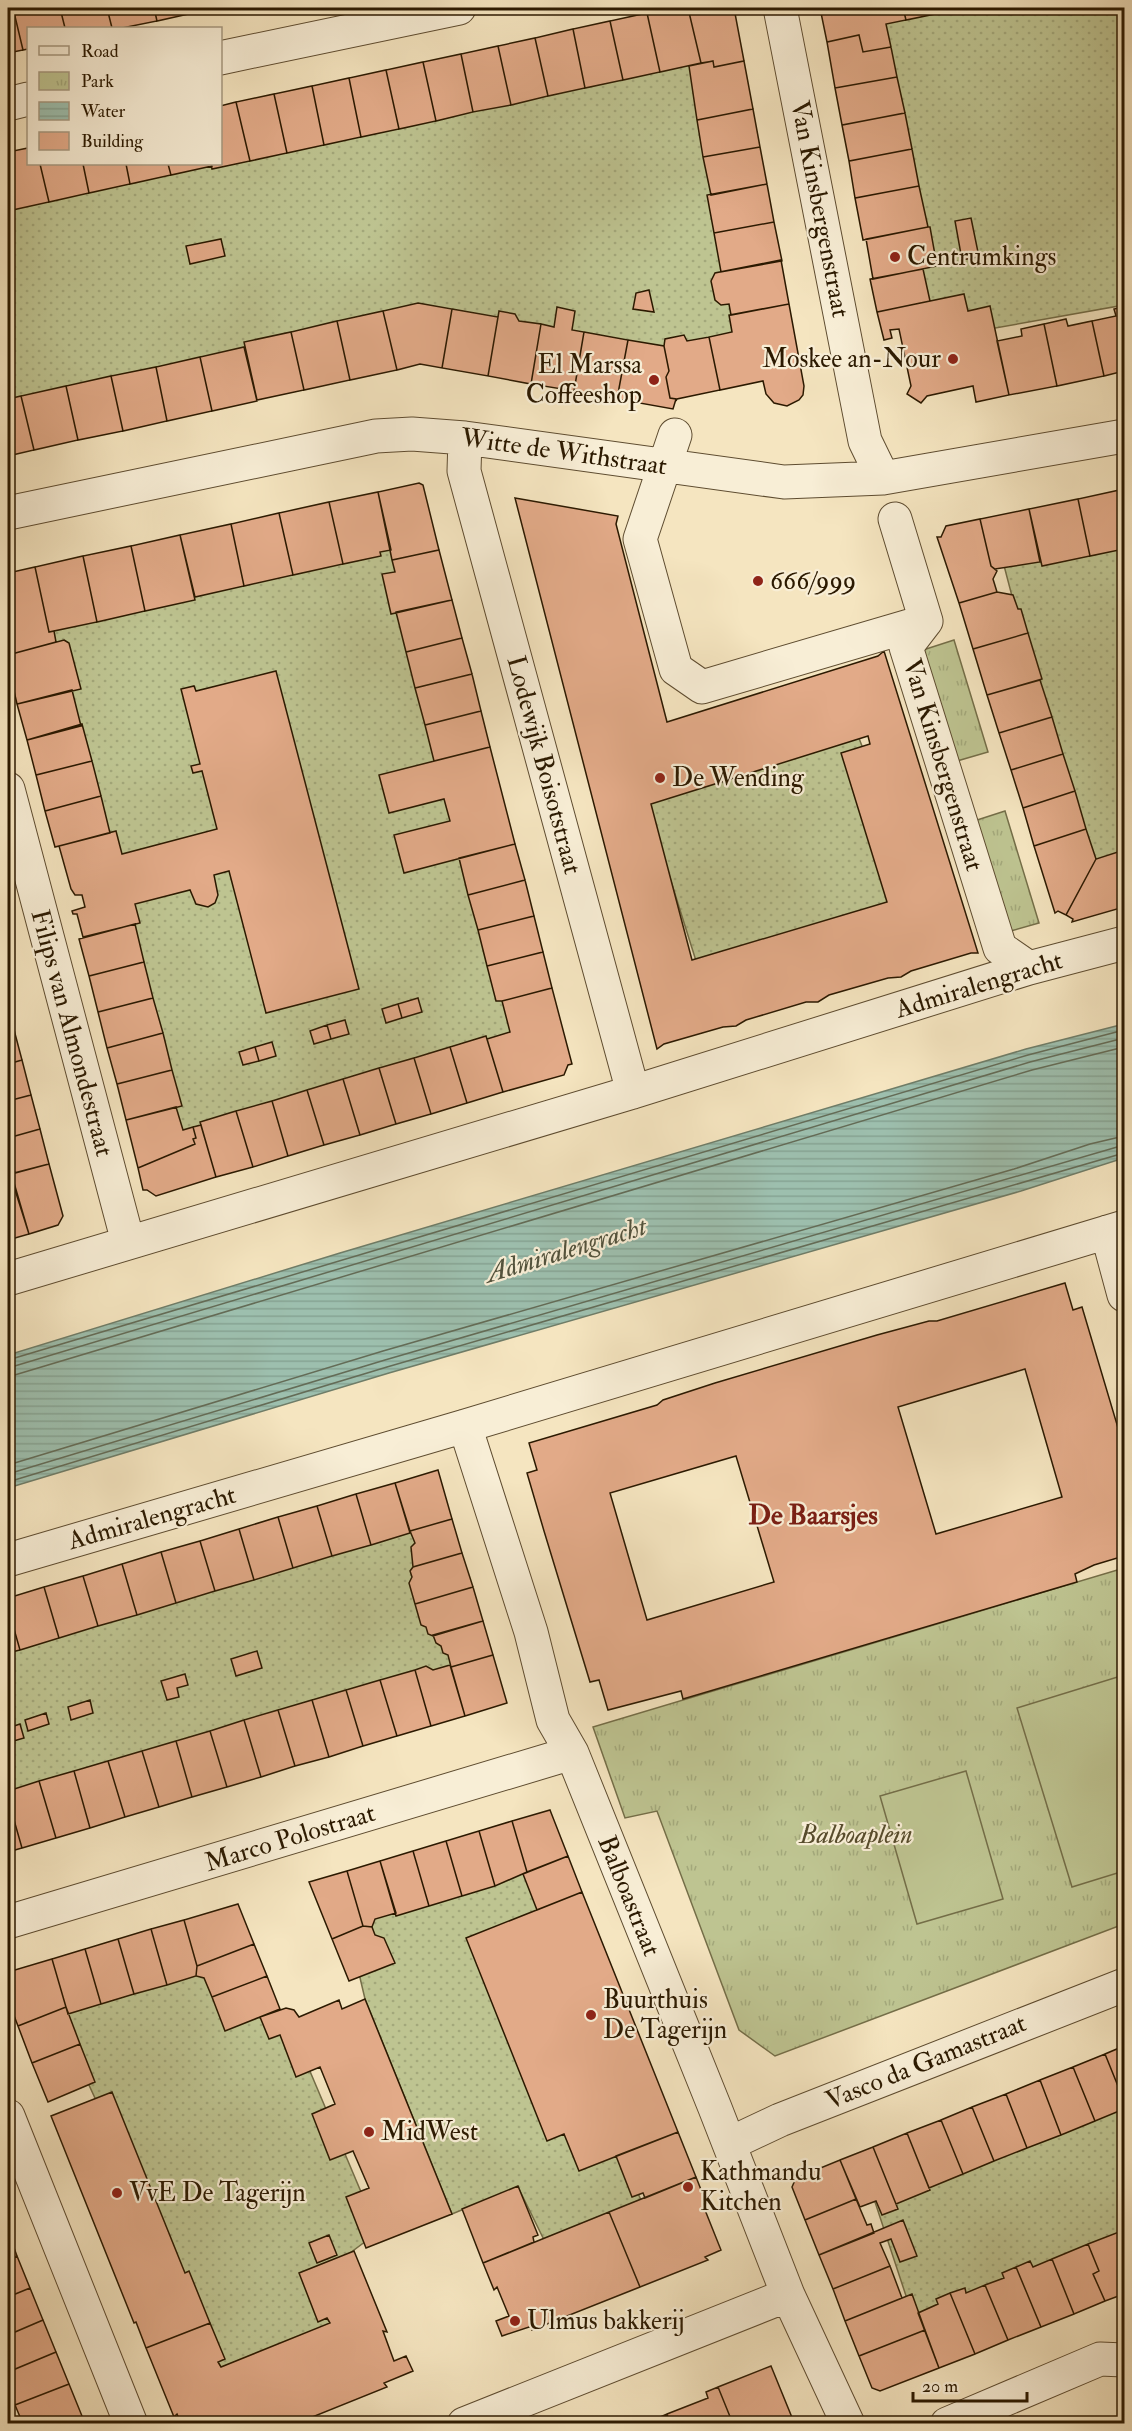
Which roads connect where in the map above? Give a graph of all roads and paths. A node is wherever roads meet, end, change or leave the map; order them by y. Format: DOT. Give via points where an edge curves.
graph roads {
  1 [pos="459,8"];
  2 [pos="780,8"];
  3 [pos="222,58"];
  4 [pos="27,99"];
  5 [pos="8,104"];
  6 [pos="675,435"];
  7 [pos="1125,436"];
  8 [pos="465,438"];
  9 [pos="883,478"];
  10 [pos="659,479"];
  11 [pos="8,513"];
  12 [pos="895,519"];
  13 [pos="926,621"];
  14 [pos="8,789"];
  15 [pos="1125,943"];
  16 [pos="1029,968"];
  17 [pos="633,1092"];
  18 [pos="1116,1230"];
  19 [pos="128,1242"];
  20 [pos="8,1279"];
  21 [pos="1125,1294"];
  22 [pos="465,1426"];
  23 [pos="8,1560"];
  24 [pos="572,1753"];
  25 [pos="8,1922"];
  26 [pos="1125,1985"];
  27 [pos="8,2116"];
  28 [pos="729,2144"];
  29 [pos="788,2295"];
  30 [pos="1125,2360"];
  31 [pos="480,2421"];
  32 [pos="131,2424"];
  33 [pos="848,2424"];
  34 [pos="947,2424"];
  1 -- 3 [label="street"];
  2 -- 9 [label="street, Van Kinsbergenstraat" via="865,441"];
  4 -- 5 [label="street"];
  6 -- 10 [label="street"];
  7 -- 9 [label="street, Witte de Withstraat"];
  8 -- 10 [label="street, Witte de Withstraat"];
  8 -- 11 [label="street, Witte de Withstraat" via="376,436"];
  8 -- 17 [label="street, Lodewijk Boisotstraat" via="464,471"];
  9 -- 10 [label="street, Witte de Withstraat" via="784,482"];
  10 -- 13 [label="street" via="640,539 676,669 702,687"];
  12 -- 13 [label="street, Van Kinsbergenstraat"];
  13 -- 16 [label="street, Van Kinsbergenstraat" via="906,647 1000,948"];
  14 -- 19 [label="street, Filips van Almondestraat"];
  15 -- 16 [label="street, Admiralengracht"];
  16 -- 17 [label="street, Admiralengracht"];
  17 -- 19 [label="street, Admiralengracht"];
  18 -- 21 [label="street"];
  18 -- 22 [label="street, Admiralengracht"];
  19 -- 20 [label="street, Admiralengracht"];
  22 -- 23 [label="street, Admiralengracht"];
  22 -- 24 [label="street, Balboastraat" via="531,1632 553,1720"];
  24 -- 25 [label="street, Marco Polostraat"];
  24 -- 28 [label="street, Balboastraat"];
  26 -- 28 [label="street, Vasco da Gamastraat" via="780,2120"];
  27 -- 32 [label="street"];
  28 -- 29 [label="street, Balboastraat"];
  29 -- 31 [label="street"];
  29 -- 33 [label="street, Balboastraat"];
  30 -- 34 [label="street" via="1100,2359"];
}
